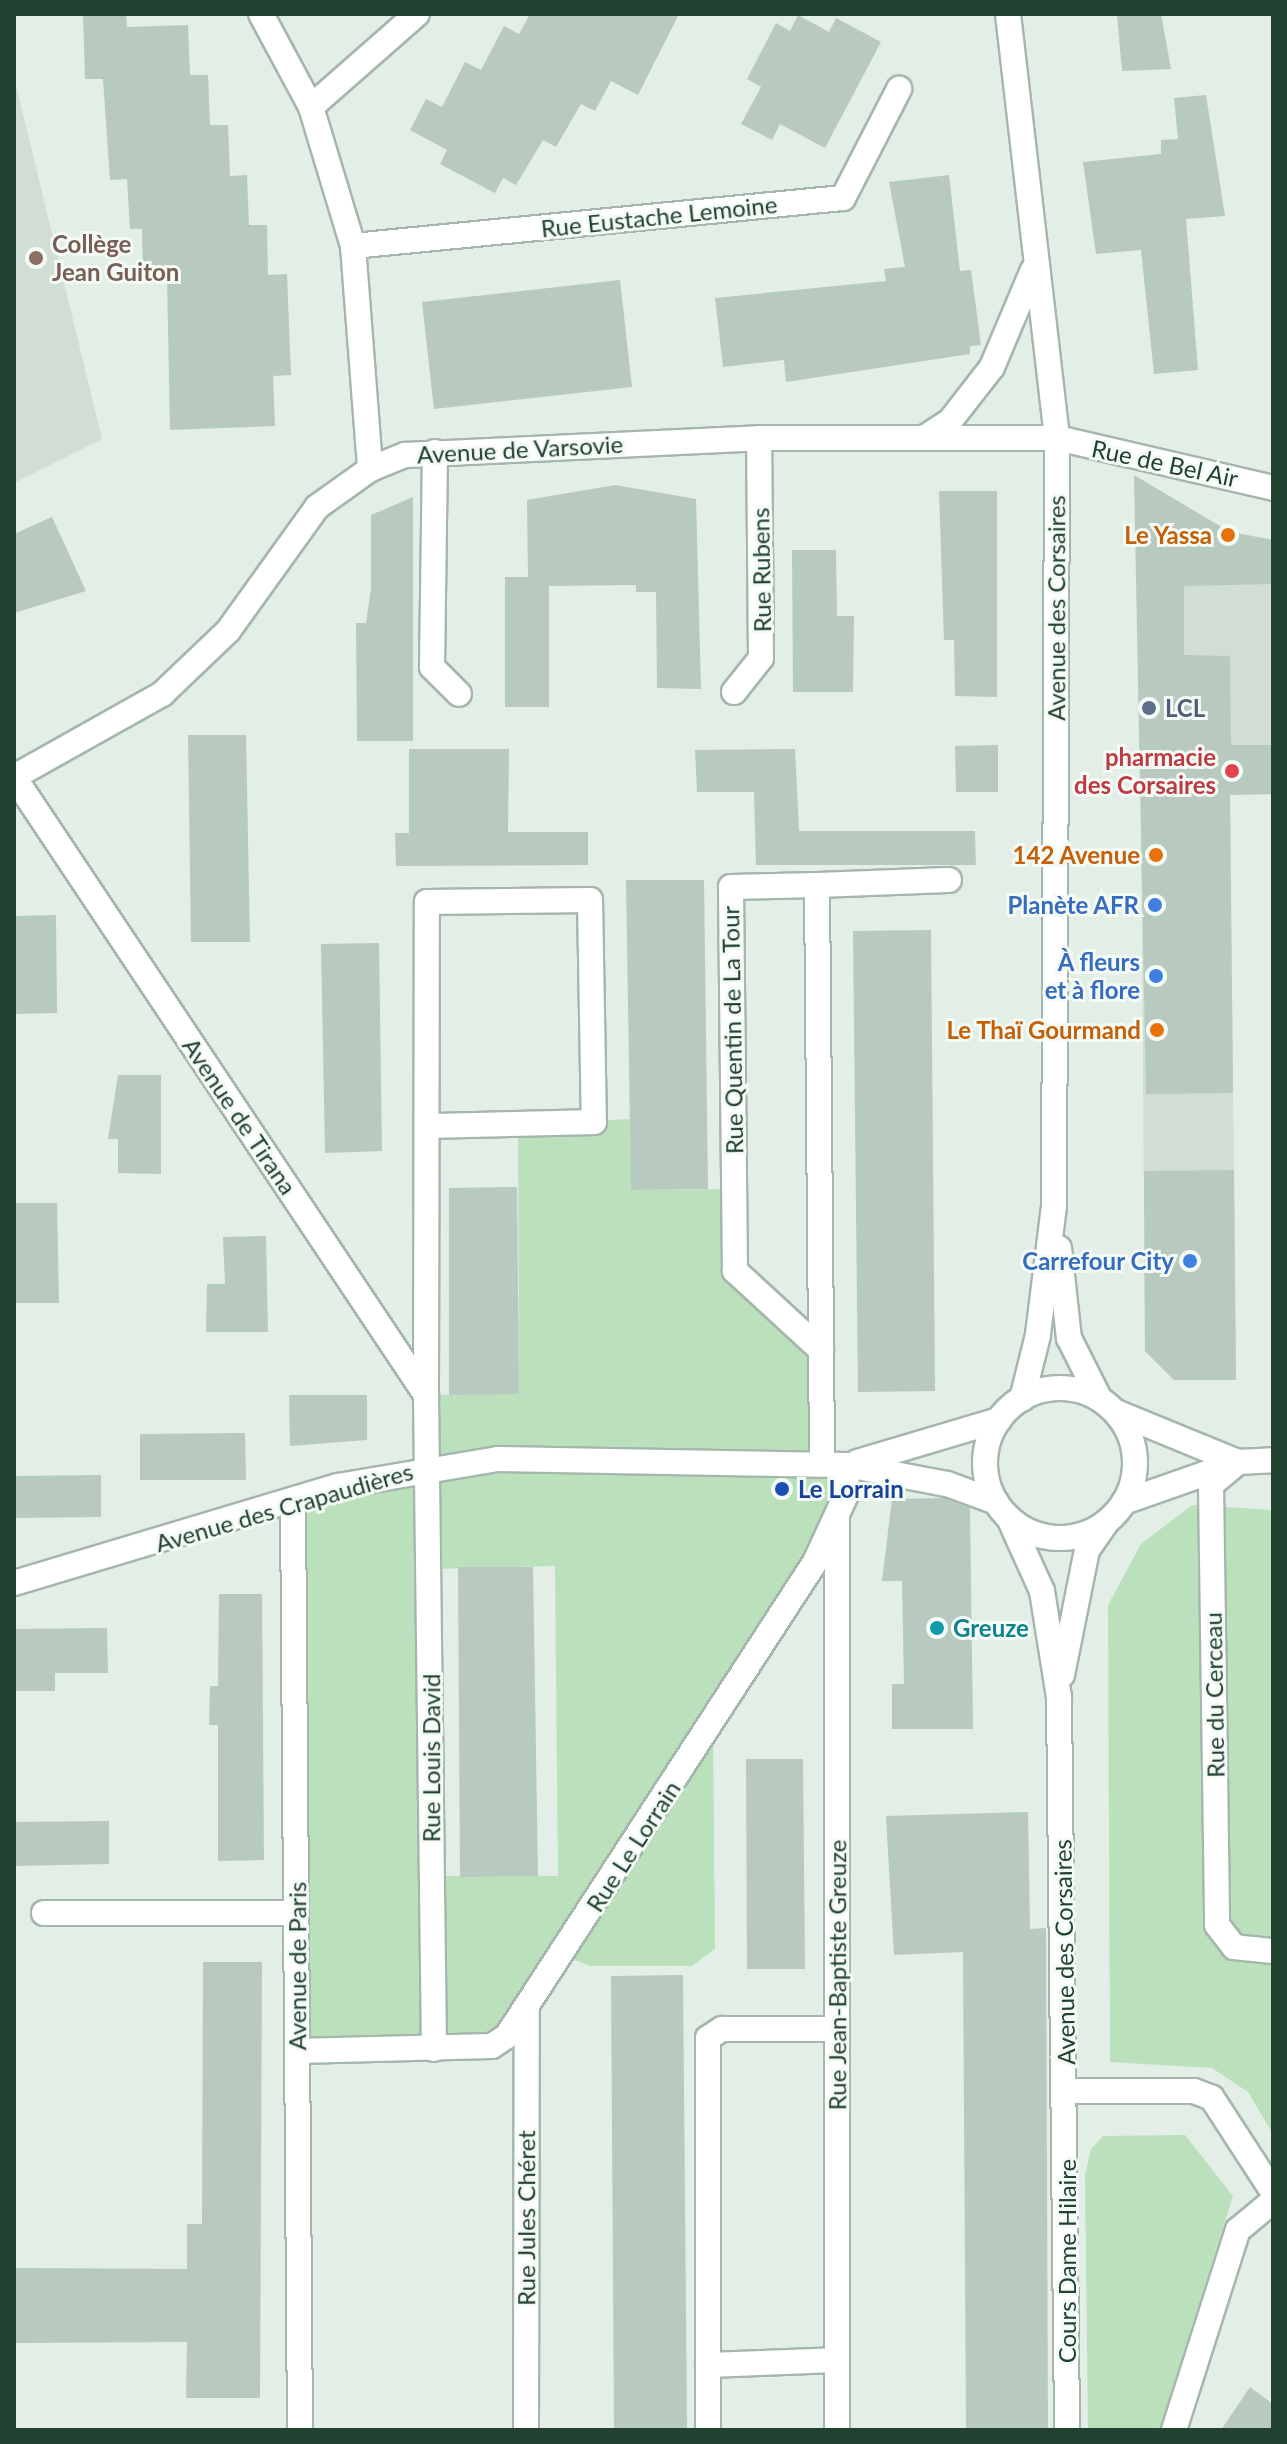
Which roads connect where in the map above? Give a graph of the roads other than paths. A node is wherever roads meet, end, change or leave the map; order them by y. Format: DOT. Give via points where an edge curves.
graph roads {
  1 [pos="261,14"];
  2 [pos="417,14"];
  3 [pos="1008,14"];
  4 [pos="899,89"];
  5 [pos="311,107"];
  6 [pos="353,246"];
  7 [pos="1033,270"];
  8 [pos="927,436"];
  9 [pos="759,438"];
  10 [pos="1057,438"];
  11 [pos="435,452"];
  12 [pos="370,469"];
  13 [pos="1273,488"];
  14 [pos="734,692"];
  15 [pos="459,694"];
  16 [pos="14,777"];
  17 [pos="949,880"];
  18 [pos="817,885"];
  19 [pos="427,1126"];
  20 [pos="1054,1206"];
  21 [pos="821,1350"];
  22 [pos="426,1395"];
  23 [pos="1022,1399"];
  24 [pos="1107,1405"];
  25 [pos="999,1420"];
  26 [pos="1273,1460"];
  27 [pos="1238,1462"];
  28 [pos="822,1463"];
  29 [pos="847,1465"];
  30 [pos="429,1466"];
  31 [pos="293,1502"];
  32 [pos="1124,1502"];
  33 [pos="1003,1510"];
  34 [pos="837,1520"];
  35 [pos="1107,1522"];
  36 [pos="14,1583"];
  37 [pos="1059,1697"];
  38 [pos="44,1913"];
  39 [pos="296,1913"];
  40 [pos="1273,1951"];
  41 [pos="527,2007"];
  42 [pos="837,2029"];
  43 [pos="434,2049"];
  44 [pos="297,2051"];
  45 [pos="1067,2091"];
  46 [pos="1273,2192"];
  47 [pos="1273,2201"];
  48 [pos="836,2360"];
  49 [pos="708,2365"];
  50 [pos="300,2430"];
  51 [pos="526,2430"];
  52 [pos="708,2430"];
  53 [pos="837,2430"];
  54 [pos="1067,2430"];
  55 [pos="1174,2430"];
  1 -- 5 [label="street"];
  2 -- 5 [label="street"];
  3 -- 7 [label="street, Avenue des Corsaires"];
  4 -- 6 [label="street, Rue Eustache Lemoine" via="843,198"];
  5 -- 6 [label="street"];
  6 -- 12 [label="street"];
  7 -- 8 [label="street" via="992,367 959,412"];
  7 -- 10 [label="street, Avenue des Corsaires"];
  8 -- 9 [label="street, Avenue de Varsovie"];
  8 -- 10 [label="street, Avenue de Varsovie"];
  9 -- 11 [label="street, Avenue de Varsovie"];
  9 -- 14 [label="street, Rue Rubens" via="761,658"];
  10 -- 13 [label="street, Rue de Bel Air"];
  10 -- 20 [label="street, Avenue des Corsaires"];
  11 -- 12 [label="street, Avenue de Varsovie"];
  11 -- 15 [label="street" via="432,667"];
  12 -- 16 [label="street, Avenue de Varsovie" via="317,507 228,631 162,694"];
  16 -- 22 [label="street, Avenue de Tirana"];
  17 -- 18 [label="street"];
  18 -- 21 [label="street"];
  18 -- 21 [label="street, Rue Quentin de La Tour" via="731,887 735,1271"];
  19 -- 19 [label="street" via="427,902 590,900 594,1122"];
  19 -- 22 [label="street"];
  20 -- 23 [label="street, Avenue des Corsaires"];
  20 -- 24 [label="street, Avenue des Corsaires" via="1069,1338"];
  21 -- 28 [label="street"];
  22 -- 30 [label="street"];
  23 -- 24 [label="street" via="1056,1388"];
  23 -- 25 [label="street"];
  24 -- 27 [label="street"];
  24 -- 32 [label="street" via="1134,1446"];
  25 -- 29 [label="street, Avenue des Crapaudières"];
  25 -- 33 [label="street" via="985,1461"];
  26 -- 27 [label="street"];
  27 -- 32 [label="street"];
  27 -- 40 [label="street, Rue du Cerceau" via="1211,1485 1222,1940"];
  28 -- 29 [label="street, Avenue des Crapaudières"];
  28 -- 30 [label="street, Avenue des Crapaudières" via="553,1458"];
  29 -- 33 [label="street, Avenue des Crapaudières" via="947,1484"];
  29 -- 34 [label="street, Rue Le Lorrain"];
  30 -- 31 [label="street, Avenue des Crapaudières"];
  30 -- 43 [label="street, Rue Louis David"];
  31 -- 36 [label="street, Avenue des Crapaudières"];
  31 -- 39 [label="street, Avenue de Paris"];
  32 -- 35 [label="street"];
  33 -- 35 [label="street" via="1047,1537 1068,1538"];
  33 -- 37 [label="street, Avenue des Corsaires" via="1042,1591"];
  34 -- 41 [label="street, Rue Le Lorrain" via="713,1724"];
  34 -- 42 [label="street, Rue Jean-Baptiste Greuze"];
  35 -- 37 [label="street, Avenue des Corsaires" via="1087,1550 1075,1590"];
  37 -- 45 [label="street, Avenue des Corsaires"];
  38 -- 39 [label="street"];
  39 -- 44 [label="street, Avenue de Paris"];
  41 -- 43 [label="street, Rue Le Lorrain" via="492,2046"];
  41 -- 51 [label="street, Rue Jules Chéret"];
  42 -- 48 [label="street, Rue Jean-Baptiste Greuze"];
  42 -- 49 [label="street" via="722,2029 708,2038"];
  43 -- 44 [label="street, Rue Le Lorrain"];
  44 -- 50 [label="street, Avenue de Paris"];
  45 -- 46 [label="street, Avenue des Corsaires" via="1194,2091 1212,2098"];
  45 -- 54 [label="street, Cours Dame Hilaire"];
  47 -- 55 [label="street" via="1238,2230"];
  48 -- 49 [label="street"];
  48 -- 53 [label="street, Rue Jean-Baptiste Greuze"];
  49 -- 52 [label="street"];
}
